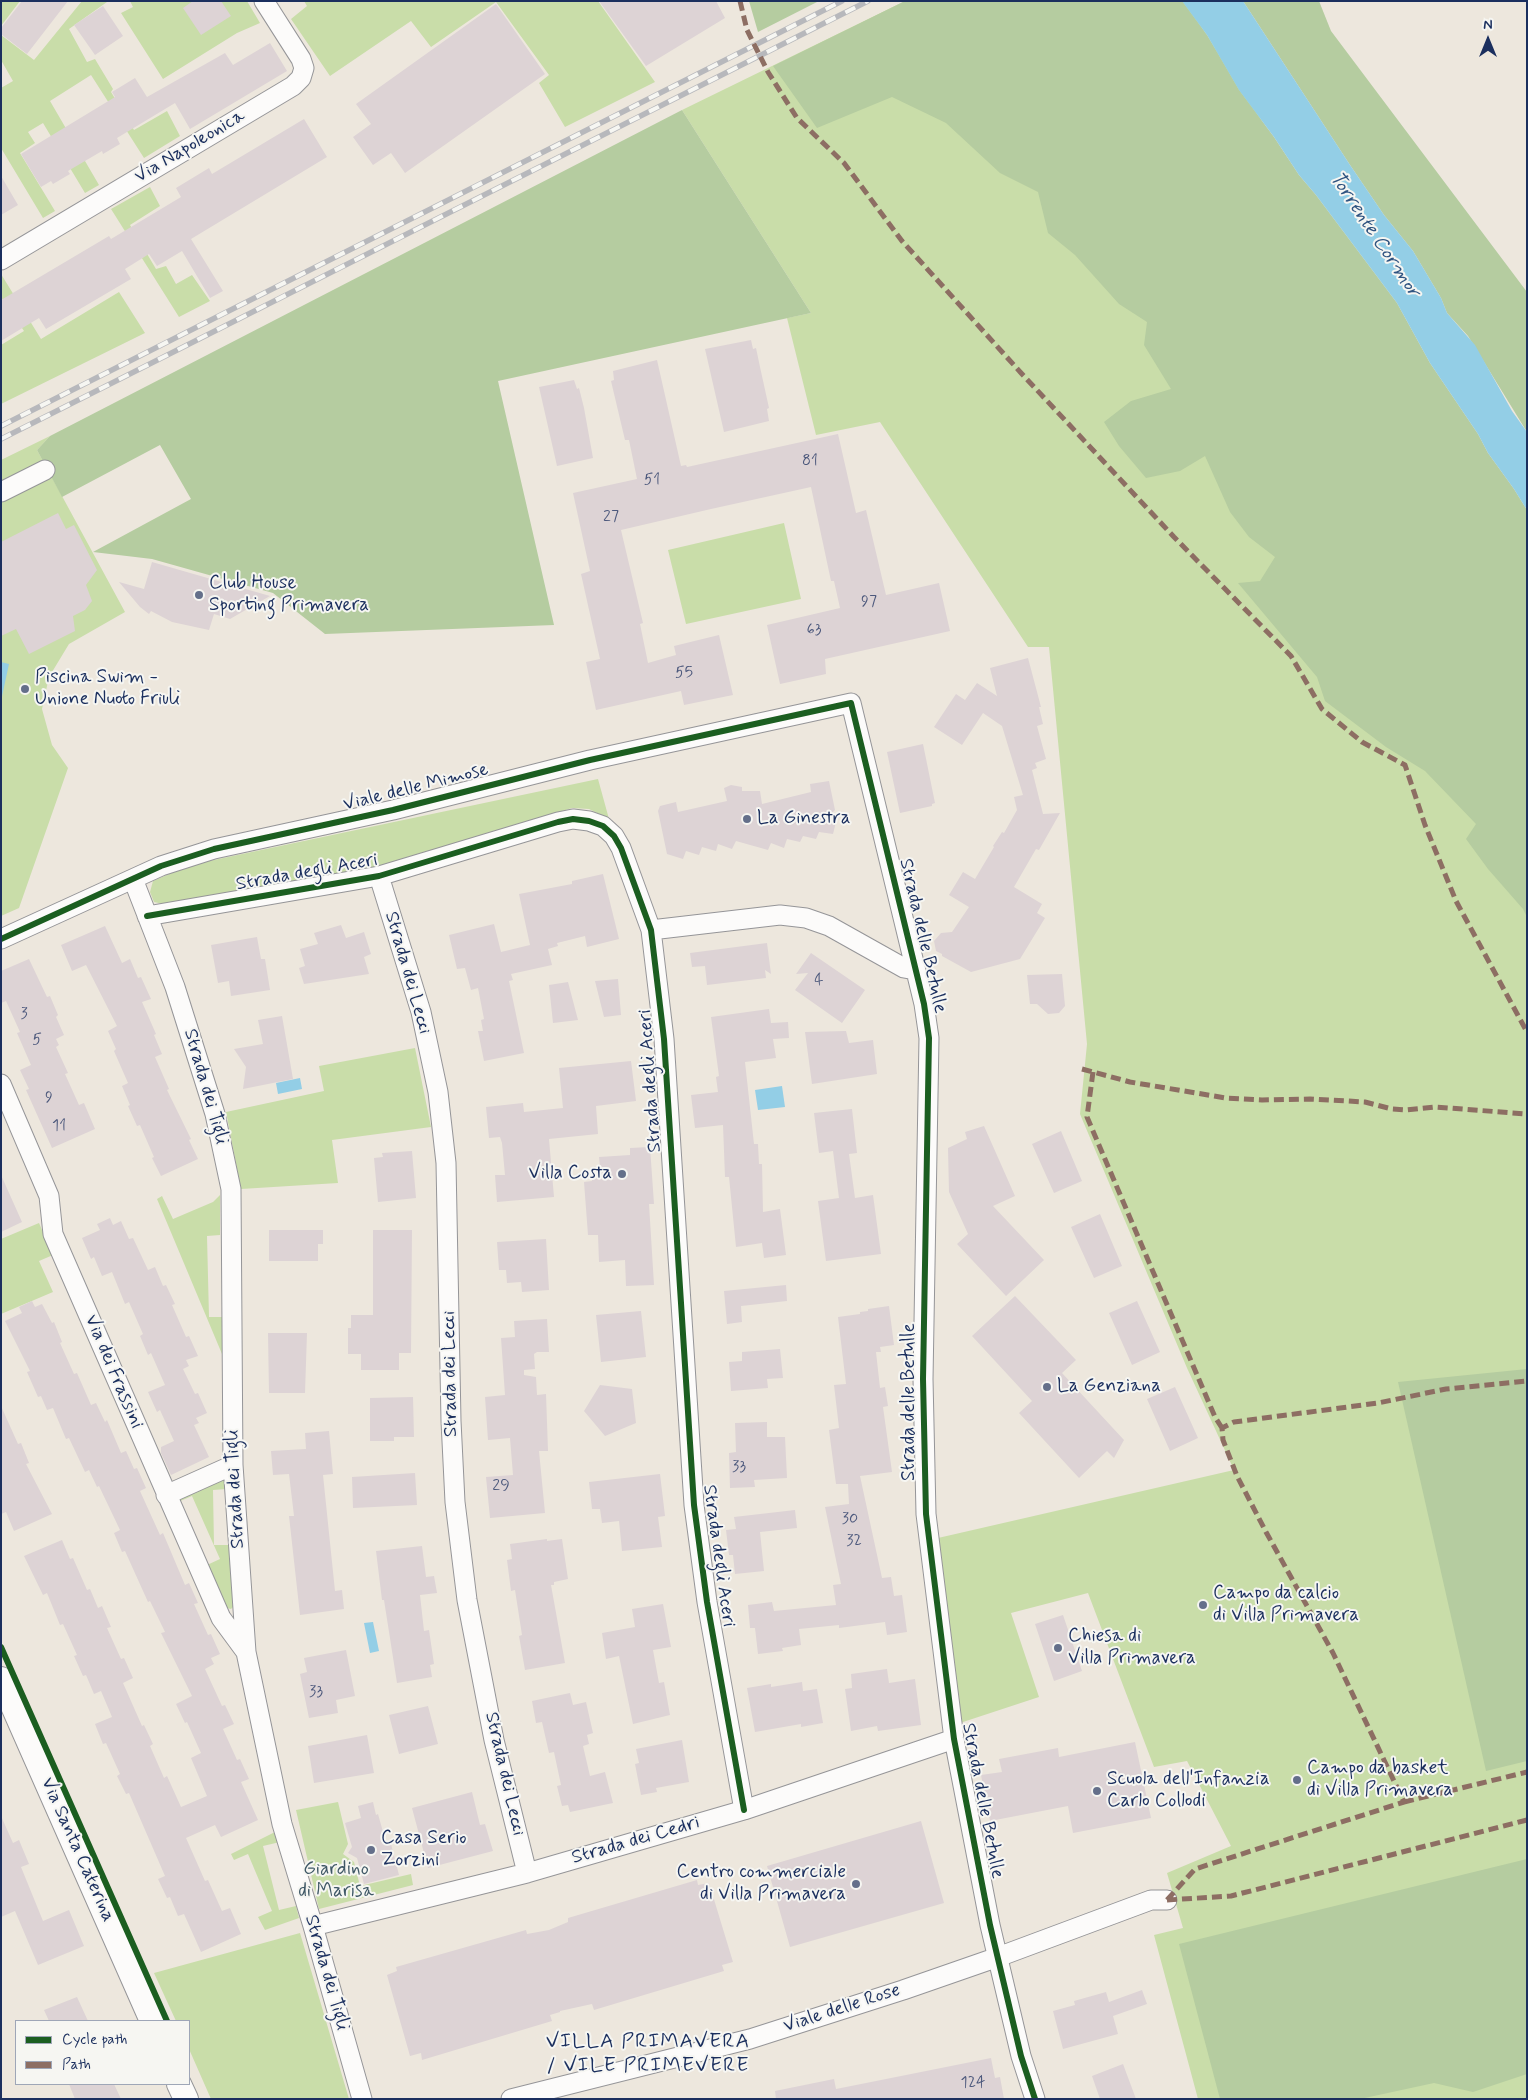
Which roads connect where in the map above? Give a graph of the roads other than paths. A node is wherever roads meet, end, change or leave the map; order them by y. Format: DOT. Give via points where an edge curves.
graph roads {
  1 [pos="264,1"];
  2 [pos="1,260"];
  3 [pos="45,470"];
  4 [pos="1,492"];
  5 [pos="850,703"];
  6 [pos="379,876"];
  7 [pos="133,879"];
  8 [pos="147,916"];
  9 [pos="652,930"];
  10 [pos="1,939"];
  11 [pos="915,970"];
  12 [pos="1,1084"];
  13 [pos="233,1465"];
  14 [pos="166,1495"];
  15 [pos="246,1652"];
  16 [pos="1,1679"];
  17 [pos="954,1739"];
  18 [pos="744,1810"];
  19 [pos="527,1873"];
  20 [pos="1167,1900"];
  21 [pos="313,1926"];
  22 [pos="998,1957"];
  23 [pos="152,2020"];
  24 [pos="179,2085"];
  25 [pos="186,2099"];
  26 [pos="362,2099"];
  27 [pos="511,2099"];
  28 [pos="1035,2099"];
  1 -- 2 [label="street, Via Napoleonica" via="301,59 304,68 297,82"];
  3 -- 4 [label="street"];
  5 -- 7 [label="street, Viale delle Mimose" via="590,760 393,810 214,849"];
  5 -- 11 [label="street, Strada delle Betulle"];
  6 -- 8 [label="street, Strada degli Aceri"];
  6 -- 9 [label="street, Strada degli Aceri" via="558,822 573,819 589,821 603,826 621,848"];
  6 -- 19 [label="street, Strada dei Lecci" via="421,1012 438,1092 446,1163 455,1502 468,1600 492,1730"];
  7 -- 8 [label="street, Strada dei Tigli"];
  7 -- 10 [label="street, Viale delle Mimose"];
  8 -- 13 [label="street, Strada dei Tigli" via="175,987 216,1114 231,1190"];
  9 -- 11 [label="street" via="780,915 806,918 829,926 904,968"];
  9 -- 18 [label="street, Strada degli Aceri" via="664,1039 694,1505 707,1602"];
  11 -- 17 [label="street, Strada delle Betulle" via="929,1038 923,1378 926,1514"];
  12 -- 14 [label="street, Via dei Frassini" via="49,1196 53,1234"];
  13 -- 14 [label="street"];
  13 -- 15 [label="street, Strada dei Tigli"];
  14 -- 15 [label="street, Via dei Frassini" via="222,1618"];
  15 -- 21 [label="street, Strada dei Tigli" via="282,1824"];
  16 -- 23 [label="street, Via Santa Caterina"];
  17 -- 18 [label="street, Strada dei Cedri"];
  17 -- 22 [label="street, Strada delle Betulle"];
  18 -- 19 [label="street, Strada dei Cedri"];
  19 -- 21 [label="street, Strada dei Cedri"];
  20 -- 22 [label="street, Viale delle Rose" via="1151,1900"];
  21 -- 26 [label="street, Strada dei Tigli"];
  22 -- 27 [label="street, Viale delle Rose" via="750,2039"];
  22 -- 28 [label="street, Strada delle Betulle" via="1021,2056"];
  24 -- 25 [label="street"];
}
